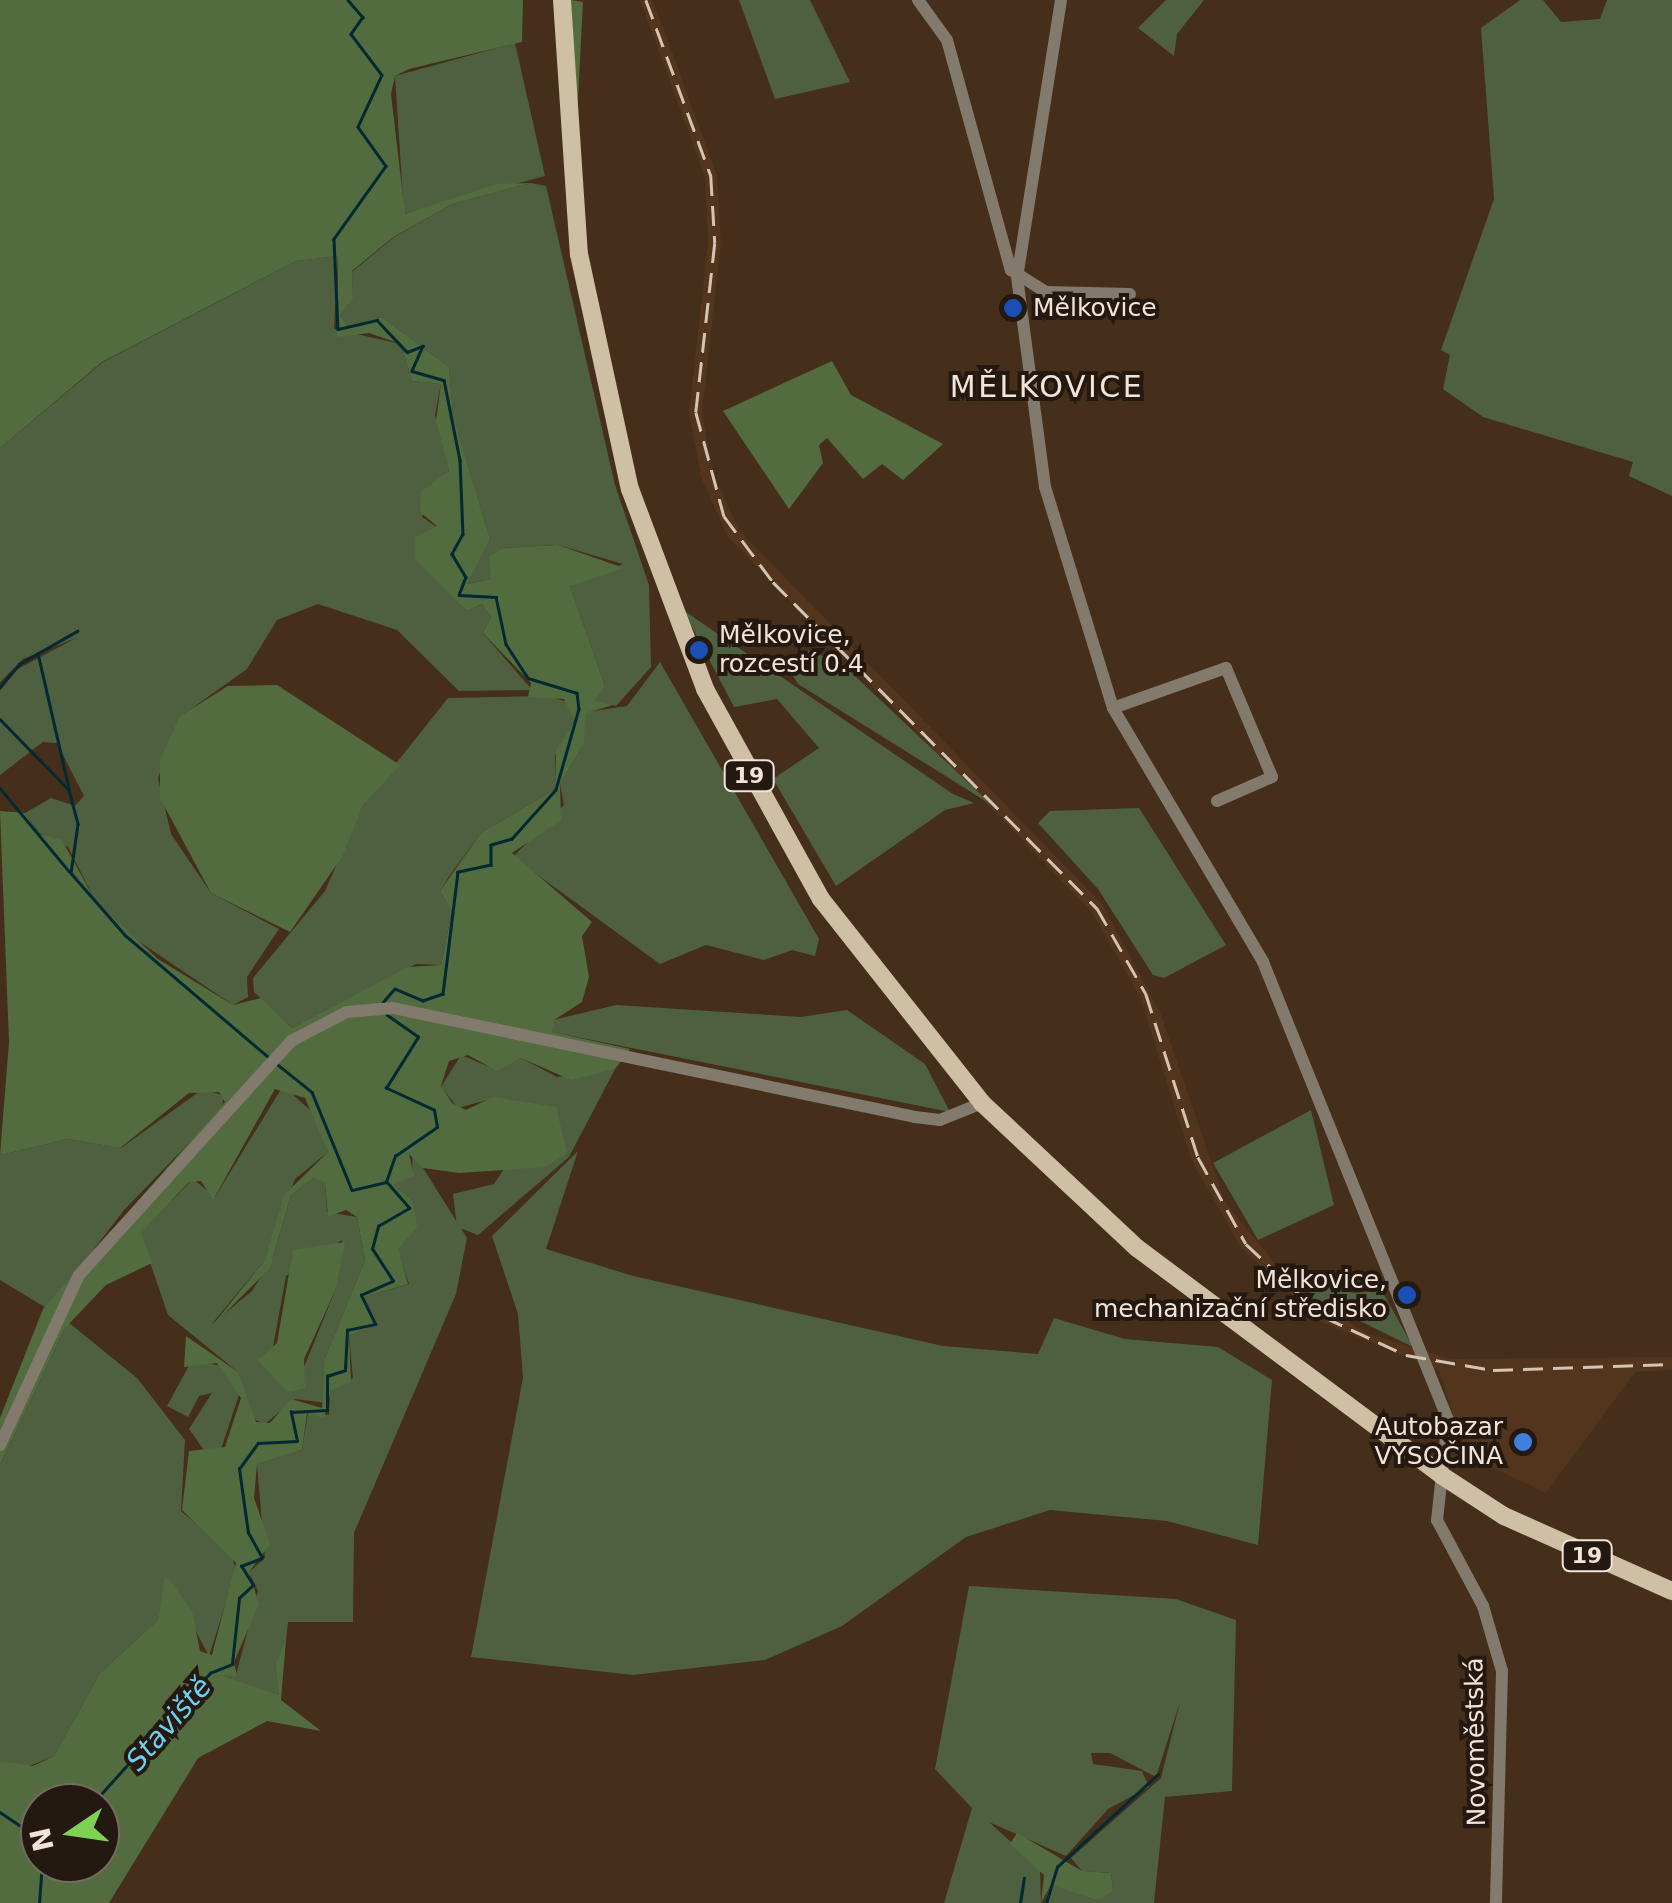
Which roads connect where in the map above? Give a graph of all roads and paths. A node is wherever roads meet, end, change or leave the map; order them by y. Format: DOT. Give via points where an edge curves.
graph roads {
  1 [pos="562,0"];
  2 [pos="918,0"];
  3 [pos="1061,0"];
  4 [pos="1017,277"];
  5 [pos="1130,294"];
  6 [pos="1114,708"];
  7 [pos="1217,801"];
  8 [pos="982,1103"];
  9 [pos="0,1444"];
  10 [pos="1441,1476"];
  11 [pos="1672,1591"];
  12 [pos="1496,1903"];
  1 -- 8 [label="main road, 19" via="571,183 590,327 669,604 756,791 821,899"];
  2 -- 4 [label="street" via="948,40"];
  3 -- 4 [label="street"];
  4 -- 5 [label="street" via="1046,292"];
  4 -- 6 [label="street, Novoměstská" via="1046,487"];
  6 -- 7 [label="street" via="1226,668 1272,777"];
  6 -- 10 [label="street, Novoměstská" via="1264,962 1300,1042 1448,1419"];
  8 -- 9 [label="street" via="940,1120 915,1117 392,1008 348,1012 291,1040 79,1275"];
  8 -- 10 [label="main road, 19" via="1137,1248"];
  10 -- 11 [label="main road, 19" via="1524,1526"];
  10 -- 12 [label="street, Novoměstská" via="1437,1520 1483,1606 1502,1671"];
}
